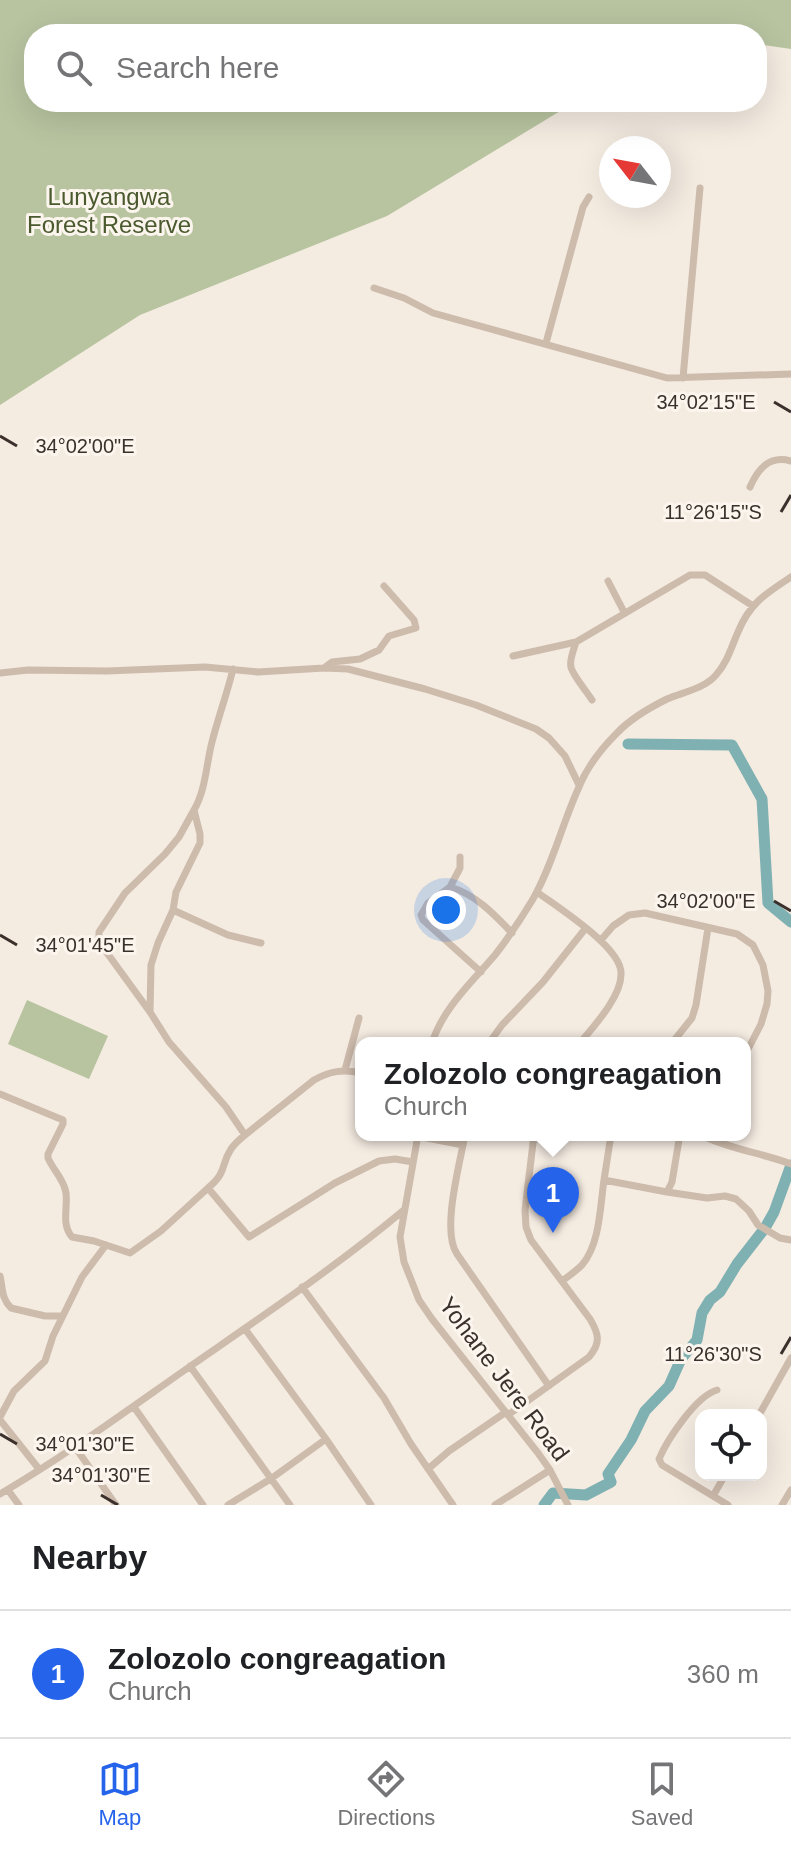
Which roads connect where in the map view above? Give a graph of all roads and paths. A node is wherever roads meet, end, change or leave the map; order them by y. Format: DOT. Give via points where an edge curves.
graph roads {
  1 [pos="700,188"];
  2 [pos="589,197"];
  3 [pos="374,288"];
  4 [pos="546,343"];
  5 [pos="791,374"];
  6 [pos="683,378"];
  7 [pos="791,461"];
  8 [pos="750,487"];
  9 [pos="791,577"];
  10 [pos="608,581"];
  11 [pos="384,586"];
  12 [pos="753,606"];
  13 [pos="624,612"];
  14 [pos="576,642"];
  15 [pos="513,656"];
  16 [pos="324,668"];
  17 [pos="233,669"];
  18 [pos="0,673"];
  19 [pos="592,700"];
  20 [pos="579,785"];
  21 [pos="194,810"];
  22 [pos="460,857"];
  23 [pos="450,887"];
  24 [pos="537,892"];
  25 [pos="173,910"];
  26 [pos="708,928"];
  27 [pos="585,929"];
  28 [pos="512,933"];
  29 [pos="601,940"];
  30 [pos="261,943"];
  31 [pos="481,972"];
  32 [pos="150,1012"];
  33 [pos="359,1018"];
  34 [pos="435,1037"];
  35 [pos="493,1037"];
  36 [pos="585,1037"];
  37 [pos="677,1037"];
  38 [pos="751,1043"];
  39 [pos="345,1070"];
  40 [pos="355,1072"];
  41 [pos="0,1094"];
  42 [pos="245,1135"];
  43 [pos="417,1141"];
  44 [pos="443,1141"];
  45 [pos="464,1141"];
  46 [pos="533,1141"];
  47 [pos="610,1141"];
  48 [pos="679,1141"];
  49 [pos="716,1141"];
  50 [pos="463,1145"];
  51 [pos="413,1162"];
  52 [pos="791,1164"];
  53 [pos="604,1180"];
  54 [pos="208,1188"];
  55 [pos="667,1192"];
  56 [pos="404,1210"];
  57 [pos="791,1240"];
  58 [pos="106,1245"];
  59 [pos="0,1276"];
  60 [pos="562,1281"];
  61 [pos="302,1287"];
  62 [pos="62,1316"];
  63 [pos="245,1329"];
  64 [pos="791,1358"];
  65 [pos="190,1366"];
  66 [pos="549,1386"];
  67 [pos="717,1390"];
  68 [pos="134,1407"];
  69 [pos="762,1409"];
  70 [pos="507,1413"];
  71 [pos="0,1419"];
  72 [pos="326,1439"];
  73 [pos="75,1447"];
  74 [pos="39,1469"];
  75 [pos="428,1469"];
  76 [pos="550,1470"];
  77 [pos="272,1478"];
  78 [pos="722,1481"];
  79 [pos="791,1490"];
  80 [pos="4,1492"];
  81 [pos="713,1496"];
  82 [pos="450,1504"];
  83 [pos="19,1505"];
  84 [pos="116,1505"];
  85 [pos="203,1505"];
  86 [pos="228,1505"];
  87 [pos="290,1505"];
  88 [pos="371,1505"];
  89 [pos="495,1505"];
  90 [pos="568,1505"];
  91 [pos="728,1505"];
  92 [pos="782,1505"];
  1 -- 6 [label="street"];
  2 -- 4 [label="street"];
  3 -- 4 [label="street" via="433,313"];
  4 -- 6 [label="street"];
  5 -- 6 [label="street"];
  7 -- 8 [label="street" via="760,468"];
  9 -- 12 [label="street"];
  10 -- 13 [label="street"];
  11 -- 16 [label="street" via="416,628 389,636 379,650 360,659"];
  12 -- 13 [label="street" via="699,573"];
  12 -- 20 [label="street" via="715,677 634,718 601,751"];
  13 -- 14 [label="street"];
  14 -- 15 [label="street"];
  14 -- 19 [label="street" via="571,670"];
  16 -- 17 [label="street"];
  16 -- 20 [label="street" via="425,689 525,724 549,738 565,756"];
  17 -- 18 [label="street"];
  17 -- 21 [label="street"];
  20 -- 24 [label="street"];
  21 -- 25 [label="street" via="200,843"];
  21 -- 32 [label="street" via="172,846 125,893 99,932 102,946"];
  22 -- 23 [label="street"];
  23 -- 28 [label="street" via="469,894"];
  23 -- 31 [label="street" via="421,915"];
  24 -- 27 [label="street"];
  24 -- 28 [label="street"];
  25 -- 30 [label="street" via="228,935"];
  25 -- 32 [label="street" via="151,965"];
  26 -- 29 [label="street" via="645,913 629,915"];
  26 -- 37 [label="street" via="692,1018"];
  26 -- 38 [label="street" via="737,934 753,945 763,965 767,1004"];
  27 -- 29 [label="street"];
  27 -- 35 [label="street"];
  28 -- 31 [label="street"];
  29 -- 36 [label="street" via="622,974 609,1007"];
  31 -- 34 [label="street" via="444,1016"];
  32 -- 42 [label="street"];
  33 -- 39 [label="street"];
  39 -- 40 [label="street"];
  39 -- 42 [label="street" via="314,1080"];
  41 -- 58 [label="street" via="63,1120 48,1158 66,1193 67,1229 72,1237"];
  42 -- 54 [label="street"];
  43 -- 51 [label="street, Yohane Jere Road"];
  44 -- 50 [label="street"];
  45 -- 50 [label="street"];
  46 -- 60 [label="street" via="526,1227"];
  47 -- 53 [label="street"];
  48 -- 55 [label="street"];
  49 -- 52 [label="street"];
  50 -- 66 [label="street" via="451,1241"];
  51 -- 54 [label="street" via="379,1161 249,1237"];
  51 -- 56 [label="street, Yohane Jere Road"];
  53 -- 55 [label="street"];
  53 -- 60 [label="street" via="590,1253"];
  54 -- 58 [label="street" via="135,1251"];
  55 -- 57 [label="street" via="736,1199 758,1225"];
  56 -- 61 [label="street"];
  56 -- 70 [label="street, Yohane Jere Road" via="404,1262 419,1300"];
  58 -- 62 [label="street"];
  59 -- 62 [label="street" via="11,1308"];
  60 -- 66 [label="street" via="599,1339 589,1357"];
  61 -- 63 [label="street"];
  61 -- 75 [label="street" via="384,1398"];
  62 -- 71 [label="street" via="45,1361 14,1391"];
  63 -- 65 [label="street"];
  63 -- 72 [label="street"];
  64 -- 69 [label="street"];
  65 -- 68 [label="street"];
  65 -- 77 [label="street"];
  66 -- 70 [label="street"];
  67 -- 81 [label="street" via="695,1404 659,1459"];
  68 -- 73 [label="street"];
  68 -- 85 [label="street"];
  70 -- 75 [label="street"];
  70 -- 76 [label="street, Yohane Jere Road"];
  71 -- 74 [label="street"];
  72 -- 77 [label="street"];
  72 -- 88 [label="street"];
  73 -- 74 [label="street"];
  73 -- 84 [label="street"];
  74 -- 80 [label="street"];
  75 -- 82 [label="street"];
  76 -- 89 [label="street"];
  76 -- 90 [label="street, Yohane Jere Road"];
  77 -- 86 [label="street"];
  77 -- 87 [label="street"];
  78 -- 81 [label="street"];
  79 -- 92 [label="street"];
  80 -- 83 [label="street"];
  81 -- 91 [label="street"];
}
